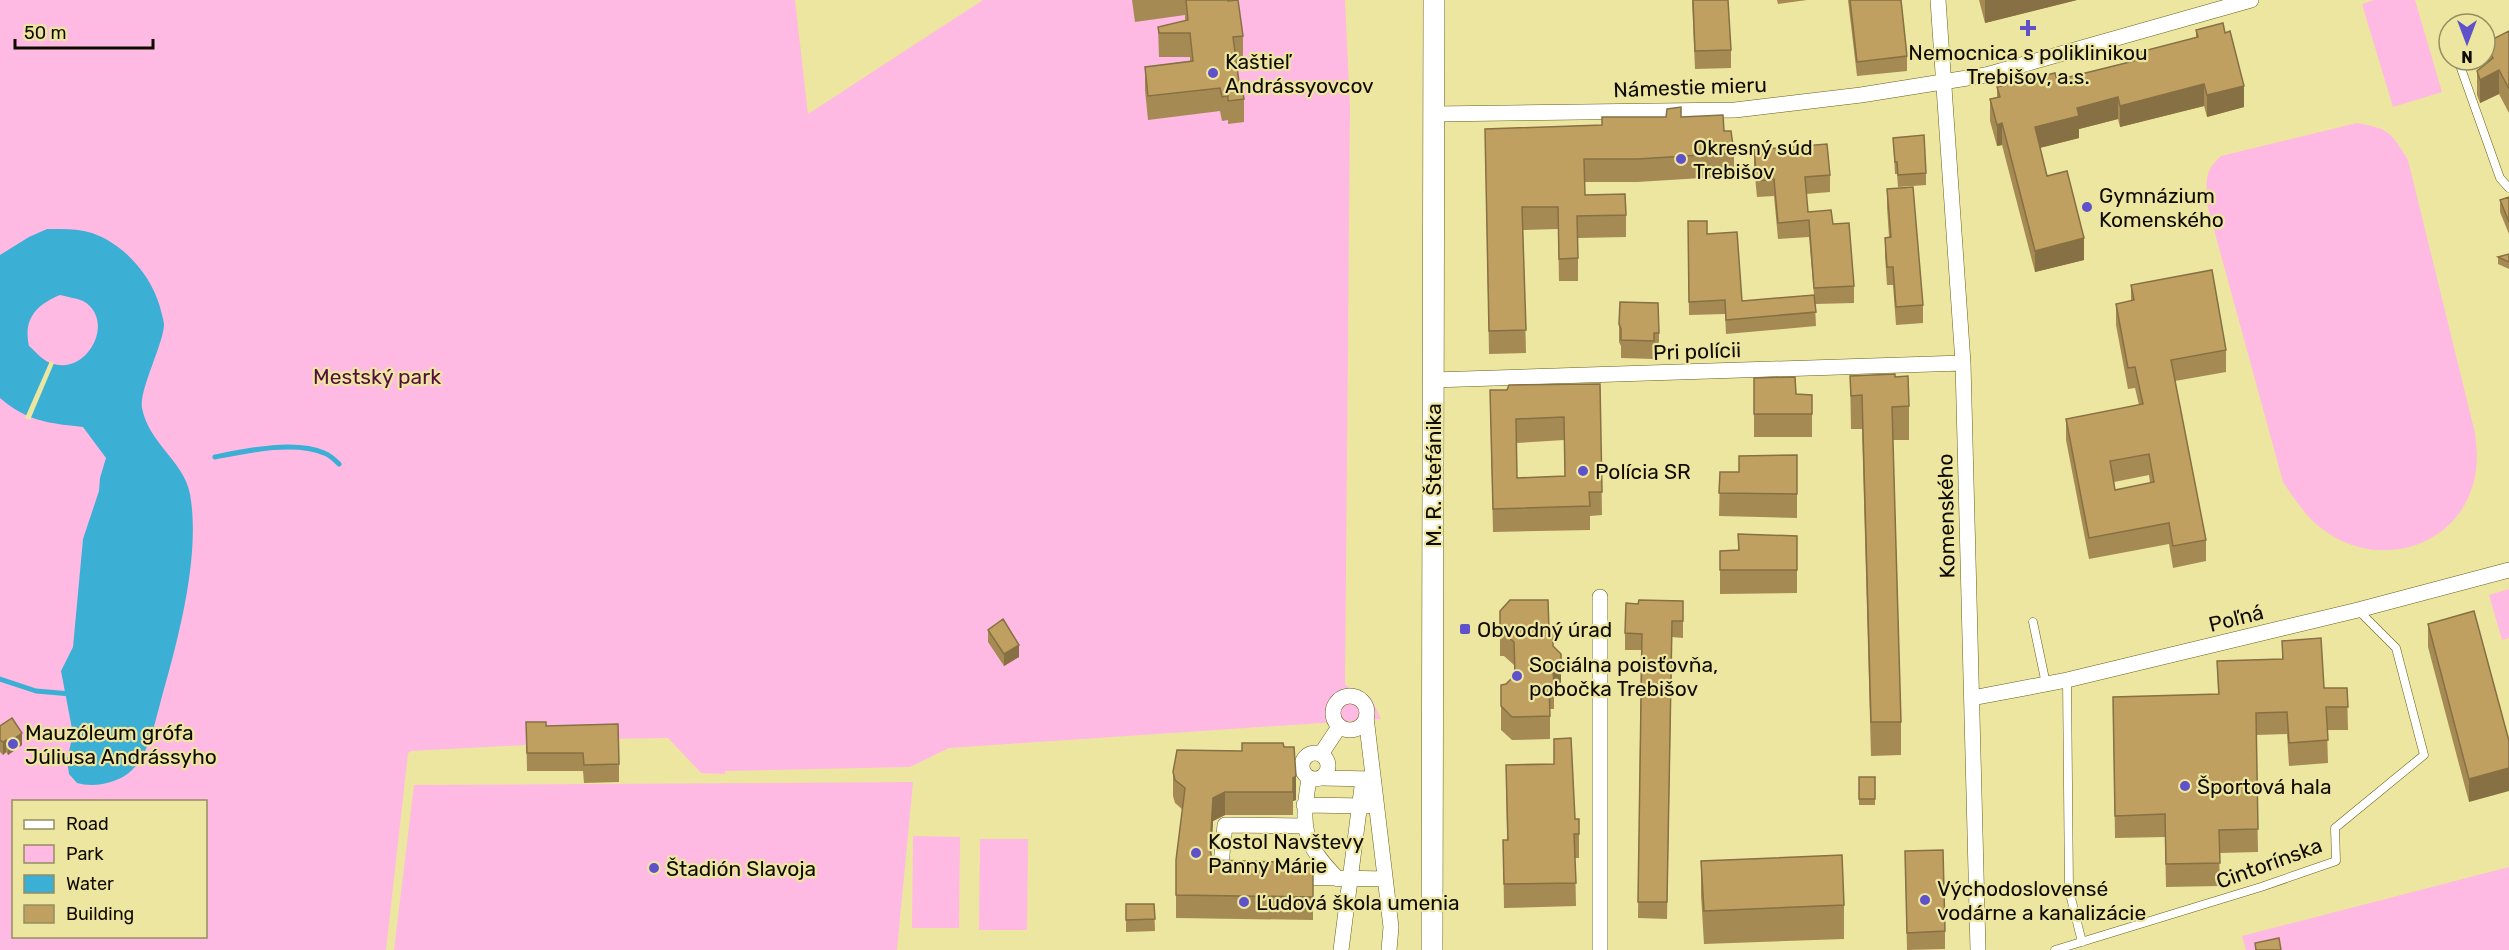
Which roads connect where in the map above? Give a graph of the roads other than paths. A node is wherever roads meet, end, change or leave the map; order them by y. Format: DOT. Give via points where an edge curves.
graph roads {
  1 [pos="1434,0"];
  2 [pos="1938,0"];
  3 [pos="2251,0"];
  4 [pos="2462,72"];
  5 [pos="1946,82"];
  6 [pos="1435,114"];
  7 [pos="2509,188"];
  8 [pos="1963,363"];
  9 [pos="1432,380"];
  10 [pos="2509,570"];
  11 [pos="1600,597"];
  12 [pos="2358,610"];
  13 [pos="2033,622"];
  14 [pos="2067,680"];
  15 [pos="2046,684"];
  16 [pos="1972,698"];
  17 [pos="1366,717"];
  18 [pos="1339,727"];
  19 [pos="1321,754"];
  20 [pos="1368,779"];
  21 [pos="1308,789"];
  22 [pos="1360,806"];
  23 [pos="1376,807"];
  24 [pos="1305,826"];
  25 [pos="1243,875"];
  26 [pos="1276,876"];
  27 [pos="1344,879"];
  28 [pos="1385,879"];
  29 [pos="2082,942"];
  30 [pos="1385,947"];
  31 [pos="1341,950"];
  32 [pos="1432,950"];
  33 [pos="1600,950"];
  34 [pos="1978,950"];
  35 [pos="2055,950"];
  1 -- 6 [label="street, M. R. Štefánika"];
  2 -- 5 [label="street, Komenského"];
  3 -- 5 [label="street, Námestie mieru" via="1986,75"];
  4 -- 7 [label="lane" via="2500,178"];
  5 -- 6 [label="street, Námestie mieru" via="1735,110"];
  5 -- 8 [label="street, Komenského"];
  6 -- 9 [label="street, M. R. Štefánika"];
  8 -- 9 [label="street, Pri polícii"];
  8 -- 16 [label="street, Komenského"];
  9 -- 32 [label="street, M. R. Štefánika"];
  10 -- 12 [label="street, Poľná"];
  11 -- 33 [label="street"];
  12 -- 14 [label="street, Poľná"];
  12 -- 29 [label="lane, Cintorínska" via="2396,648 2424,755 2335,828 2336,861"];
  13 -- 15 [label="lane"];
  14 -- 15 [label="street, Poľná"];
  14 -- 29 [label="lane" via="2069,890"];
  15 -- 16 [label="street, Poľná"];
  16 -- 34 [label="street, Komenského"];
  17 -- 18 [label="street" via="1355,729"];
  17 -- 18 [label="street" via="1361,701 1346,697 1334,707"];
  17 -- 20 [label="street"];
  18 -- 19 [label="street"];
  19 -- 21 [label="street" via="1328,764 1327,772"];
  19 -- 21 [label="street" via="1312,753 1302,763"];
  20 -- 21 [label="street"];
  20 -- 22 [label="street"];
  20 -- 23 [label="street"];
  21 -- 22 [label="street"];
  21 -- 24 [label="street"];
  22 -- 23 [label="street"];
  22 -- 27 [label="street"];
  23 -- 28 [label="street"];
  24 -- 25 [label="street" via="1225,825 1220,874"];
  24 -- 27 [label="street" via="1315,852"];
  26 -- 27 [label="street"];
  27 -- 28 [label="street"];
  27 -- 31 [label="street"];
  28 -- 30 [label="street" via="1390,927"];
  29 -- 35 [label="lane, Cintorínska"];
}
